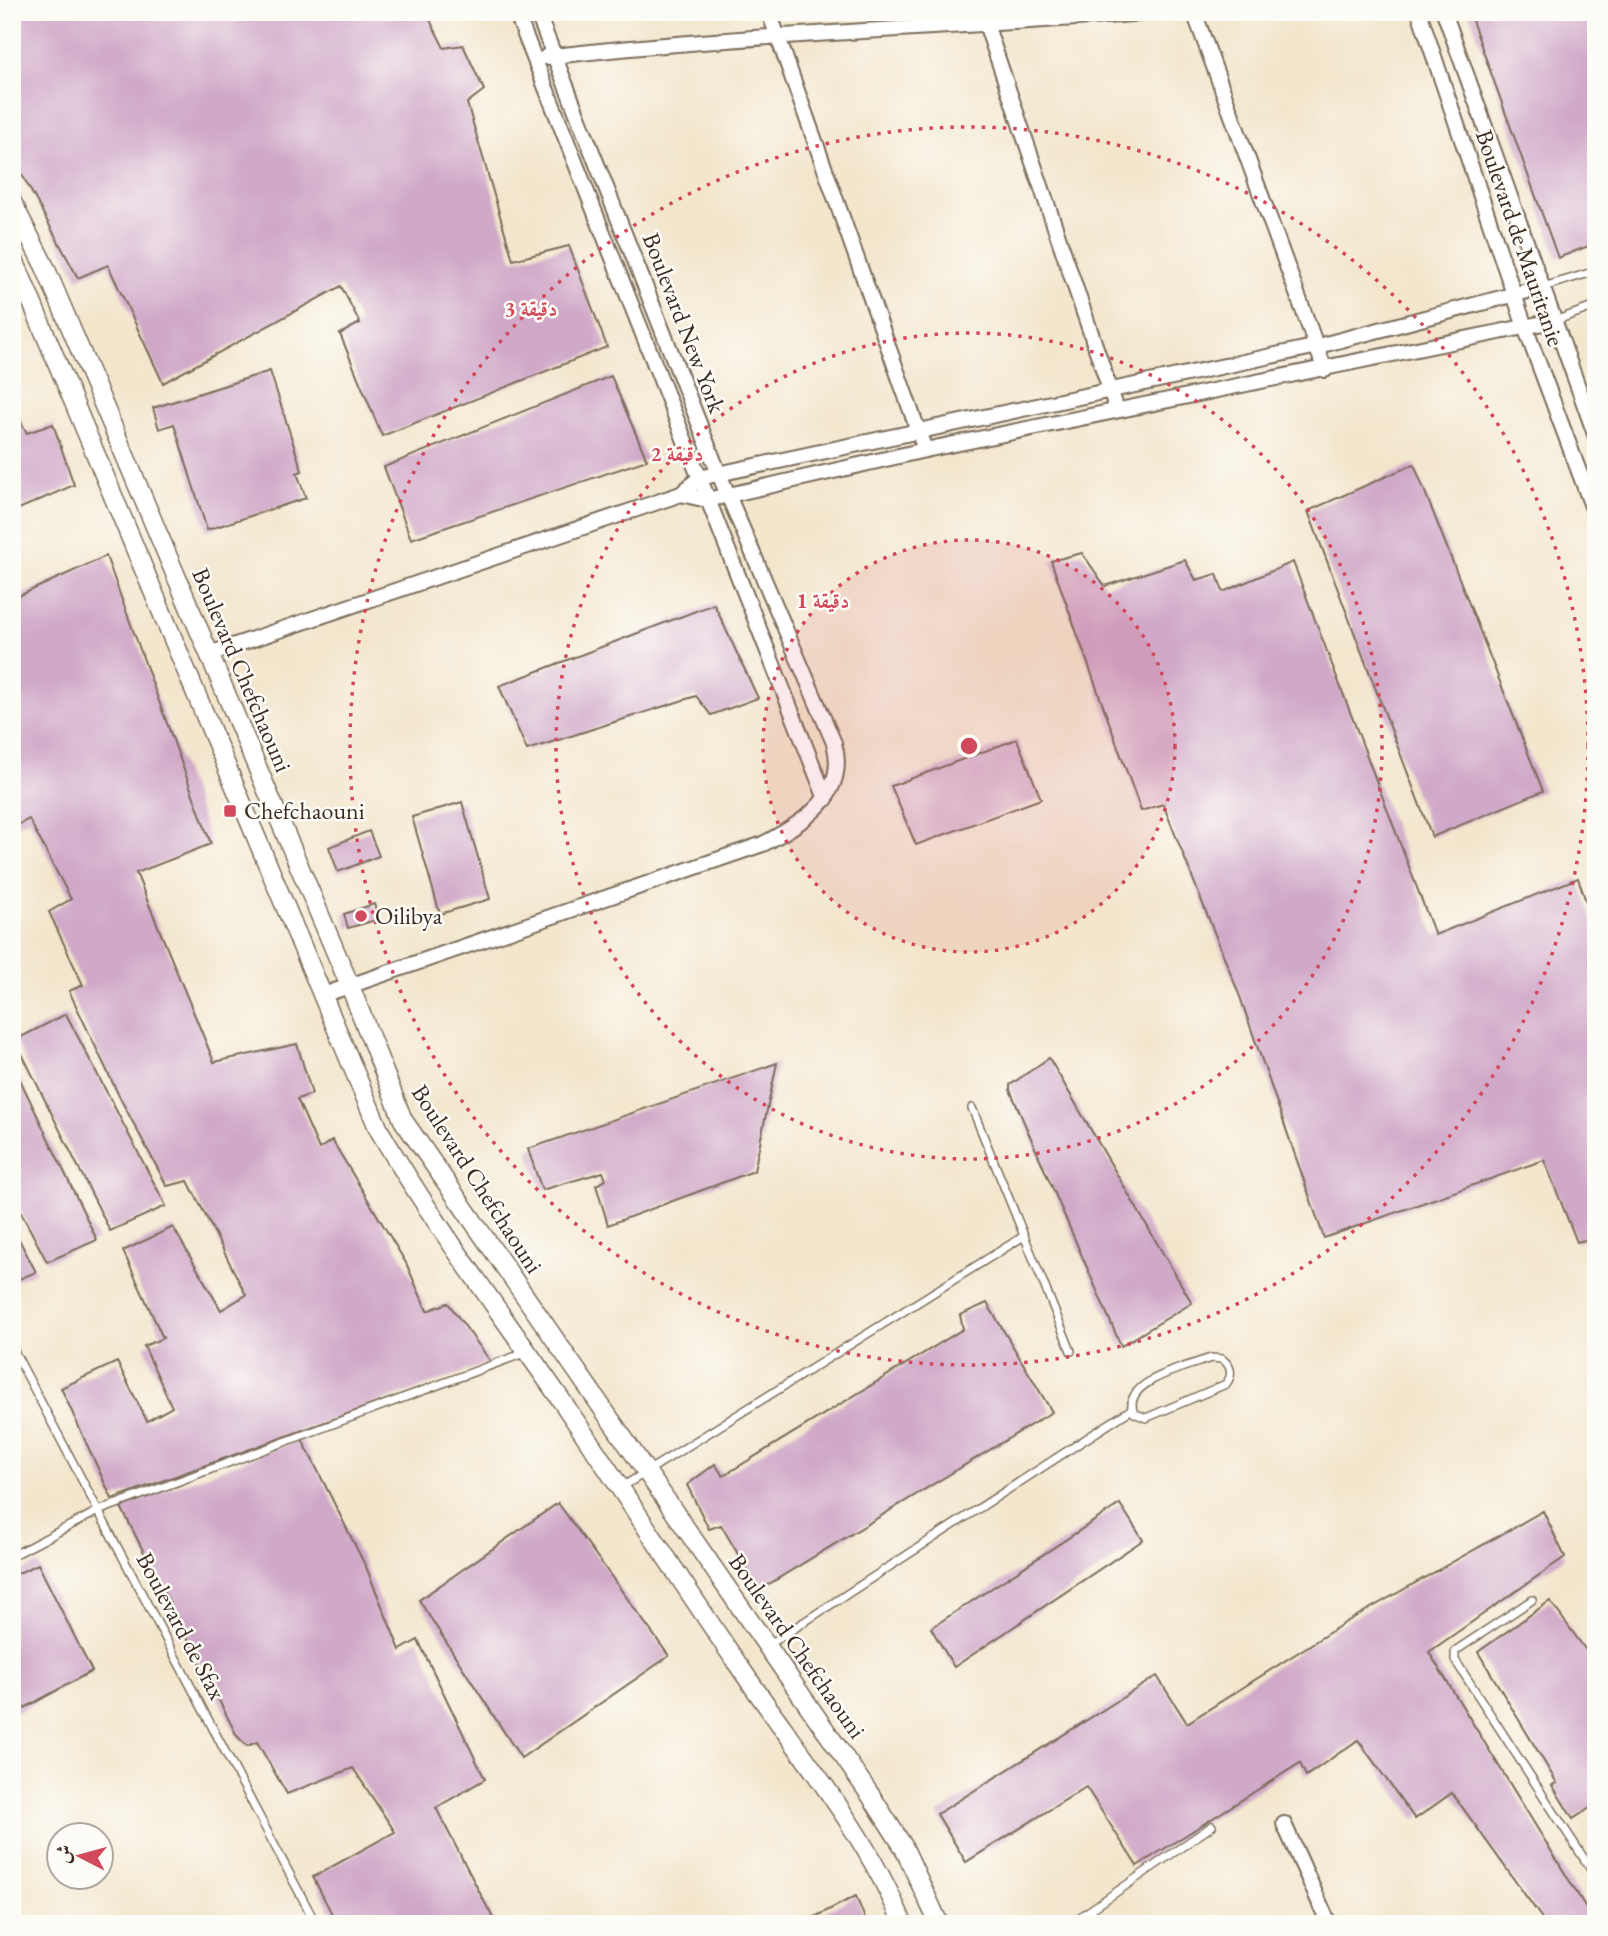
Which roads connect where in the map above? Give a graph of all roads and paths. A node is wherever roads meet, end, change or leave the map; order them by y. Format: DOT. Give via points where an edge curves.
graph roads {
  1 [pos="516,12"];
  2 [pos="537,12"];
  3 [pos="769,12"];
  4 [pos="1155,12"];
  5 [pos="1194,12"];
  6 [pos="1419,12"];
  7 [pos="1444,12"];
  8 [pos="985,19"];
  9 [pos="777,35"];
  10 [pos="554,56"];
  11 [pos="534,59"];
  12 [pos="12,202"];
  13 [pos="12,255"];
  14 [pos="1596,271"];
  15 [pos="1543,287"];
  16 [pos="1516,296"];
  17 [pos="1596,306"];
  18 [pos="1553,321"];
  19 [pos="1525,327"];
  20 [pos="1318,346"];
  21 [pos="1325,370"];
  22 [pos="1110,388"];
  23 [pos="1117,410"];
  24 [pos="919,429"];
  25 [pos="1596,437"];
  26 [pos="925,450"];
  27 [pos="719,474"];
  28 [pos="699,478"];
  29 [pos="681,494"];
  30 [pos="728,495"];
  31 [pos="707,500"];
  32 [pos="1596,517"];
  33 [pos="209,654"];
  34 [pos="826,799"];
  35 [pos="350,986"];
  36 [pos="323,995"];
  37 [pos="972,1108"];
  38 [pos="1024,1236"];
  39 [pos="12,1347"];
  40 [pos="1071,1351"];
  41 [pos="527,1352"];
  42 [pos="1132,1409"];
  43 [pos="646,1471"];
  44 [pos="621,1487"];
  45 [pos="98,1511"];
  46 [pos="12,1556"];
  47 [pos="1532,1600"];
  48 [pos="766,1646"];
  49 [pos="1284,1824"];
  50 [pos="1212,1826"];
  51 [pos="1596,1877"];
  52 [pos="316,1924"];
  53 [pos="903,1924"];
  54 [pos="939,1924"];
  55 [pos="1070,1924"];
  56 [pos="1329,1924"];
  1 -- 11 [label="street, Boulevard New York"];
  2 -- 10 [label="street, Boulevard New York"];
  3 -- 9 [label="street"];
  4 -- 8 [label="street"];
  5 -- 20 [label="street"];
  6 -- 16 [label="street, Boulevard de Mauritanie"];
  7 -- 15 [label="street, Boulevard de Mauritanie"];
  8 -- 9 [label="street"];
  8 -- 22 [label="street"];
  9 -- 10 [label="street"];
  9 -- 24 [label="street"];
  10 -- 11 [label="street"];
  10 -- 27 [label="street, Boulevard New York"];
  11 -- 28 [label="street, Boulevard New York"];
  12 -- 33 [label="street, Boulevard Chefchaouni" via="45,267"];
  13 -- 36 [label="street, Boulevard Chefchaouni"];
  14 -- 15 [label="lane"];
  15 -- 16 [label="street"];
  15 -- 18 [label="street, Boulevard de Mauritanie"];
  16 -- 19 [label="street, Boulevard de Mauritanie"];
  16 -- 20 [label="street"];
  17 -- 18 [label="lane"];
  18 -- 19 [label="street"];
  18 -- 25 [label="street, Boulevard de Mauritanie"];
  19 -- 21 [label="street"];
  19 -- 32 [label="street, Boulevard de Mauritanie"];
  20 -- 21 [label="street"];
  20 -- 22 [label="street"];
  21 -- 23 [label="street"];
  22 -- 23 [label="street"];
  22 -- 24 [label="street"];
  23 -- 26 [label="street"];
  24 -- 26 [label="street"];
  24 -- 27 [label="street"];
  26 -- 30 [label="street"];
  27 -- 28 [label="street"];
  27 -- 30 [label="street, Boulevard New York"];
  28 -- 29 [label="street"];
  28 -- 31 [label="street, Boulevard New York"];
  29 -- 31 [label="street"];
  29 -- 33 [label="street"];
  30 -- 31 [label="street"];
  30 -- 34 [label="street, Boulevard New York" via="834,743 837,766"];
  31 -- 34 [label="street, Boulevard New York"];
  33 -- 35 [label="street, Boulevard Chefchaouni"];
  34 -- 35 [label="street" via="801,823 763,844"];
  35 -- 36 [label="street"];
  35 -- 43 [label="street, Boulevard Chefchaouni" via="403,1121"];
  36 -- 41 [label="street, Boulevard Chefchaouni" via="386,1142 421,1201"];
  37 -- 38 [label="lane"];
  38 -- 40 [label="lane"];
  38 -- 43 [label="lane"];
  39 -- 45 [label="lane, Boulevard de Sfax"];
  41 -- 44 [label="street, Boulevard Chefchaouni"];
  41 -- 45 [label="lane"];
  42 -- 42 [label="lane" via="1137,1417 1146,1418 1222,1387 1231,1376 1230,1367 1222,1359 1211,1359 1146,1382 1134,1396"];
  42 -- 48 [label="lane"];
  43 -- 44 [label="lane"];
  43 -- 48 [label="street, Boulevard Chefchaouni"];
  44 -- 53 [label="street, Boulevard Chefchaouni" via="738,1666 866,1844"];
  45 -- 46 [label="lane"];
  45 -- 52 [label="lane, Boulevard de Sfax"];
  47 -- 51 [label="lane" via="1455,1651 1455,1660"];
  48 -- 54 [label="street, Boulevard Chefchaouni" via="903,1846"];
  49 -- 56 [label="street"];
  50 -- 55 [label="lane"];
}
